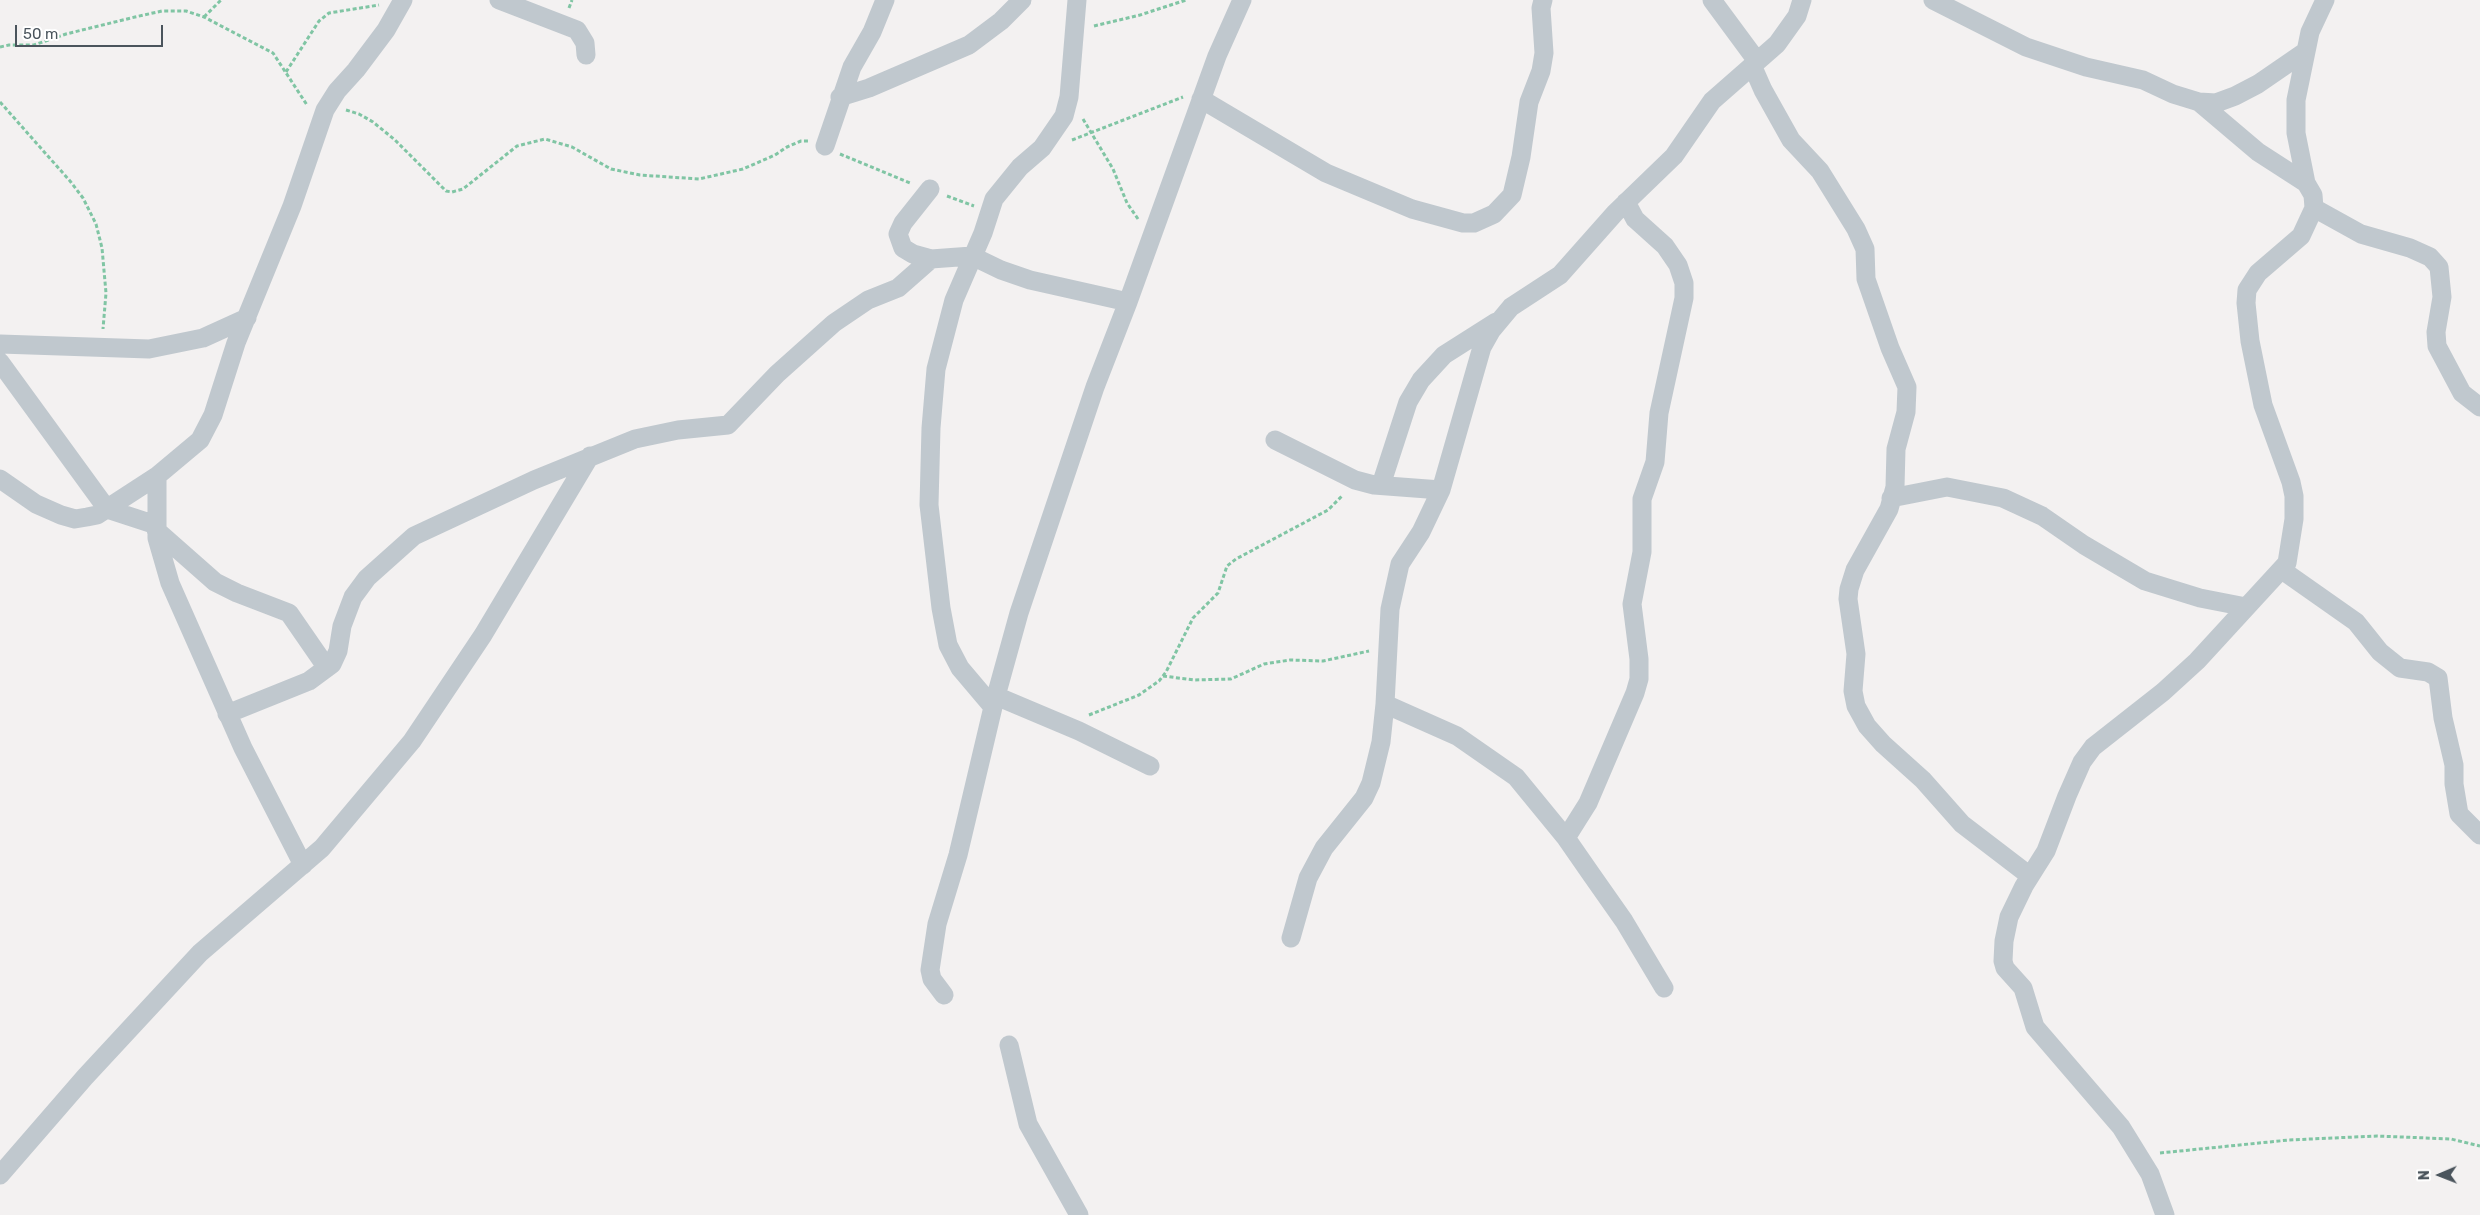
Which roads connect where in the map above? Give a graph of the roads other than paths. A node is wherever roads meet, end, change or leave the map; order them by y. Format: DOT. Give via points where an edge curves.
graph roads {
  1 [pos="403,0"];
  2 [pos="500,0"];
  3 [pos="885,0"];
  4 [pos="1022,0"];
  5 [pos="1077,0"];
  6 [pos="1242,0"];
  7 [pos="1543,0"];
  8 [pos="1712,0"];
  9 [pos="1802,0"];
  10 [pos="1933,0"];
  11 [pos="2325,0"];
  12 [pos="2306,51"];
  13 [pos="586,55"];
  14 [pos="1754,63"];
  15 [pos="1203,94"];
  16 [pos="840,97"];
  17 [pos="2199,102"];
  18 [pos="824,146"];
  19 [pos="2306,183"];
  20 [pos="930,189"];
  21 [pos="1626,202"];
  22 [pos="2314,208"];
  23 [pos="972,256"];
  24 [pos="931,259"];
  25 [pos="1128,302"];
  26 [pos="247,318"];
  27 [pos="1501,318"];
  28 [pos="0,344"];
  29 [pos="0,362"];
  30 [pos="2480,407"];
  31 [pos="1275,440"];
  32 [pos="590,456"];
  33 [pos="157,476"];
  34 [pos="0,479"];
  35 [pos="1381,485"];
  36 [pos="1441,490"];
  37 [pos="1892,498"];
  38 [pos="107,509"];
  39 [pos="156,528"];
  40 [pos="2282,570"];
  41 [pos="2246,608"];
  42 [pos="327,668"];
  43 [pos="995,701"];
  44 [pos="1386,704"];
  45 [pos="227,714"];
  46 [pos="1150,766"];
  47 [pos="2480,834"];
  48 [pos="1566,838"];
  49 [pos="303,865"];
  50 [pos="2030,876"];
  51 [pos="1291,938"];
  52 [pos="1664,988"];
  53 [pos="944,995"];
  54 [pos="1009,1045"];
  55 [pos="4,1166"];
  56 [pos="1079,1215"];
  57 [pos="2164,1215"];
  1 -- 26 [label="street" via="386,30 336,91 325,111 292,206"];
  2 -- 13 [label="street" via="577,30 585,43"];
  3 -- 16 [label="street"];
  4 -- 16 [label="street" via="969,45"];
  5 -- 23 [label="street" via="1069,94 1064,116 1053,134 1003,187 988,211 983,233"];
  6 -- 15 [label="street"];
  7 -- 15 [label="street" via="1544,53 1529,102 1512,194 1494,214 1474,223 1412,209 1326,173"];
  8 -- 14 [label="street"];
  9 -- 14 [label="street" via="1797,16 1778,44"];
  10 -- 17 [label="street" via="2026,47 2086,67 2143,80"];
  11 -- 12 [label="street" via="2310,32"];
  12 -- 17 [label="street" via="2235,96 2216,103"];
  12 -- 19 [label="street" via="2296,100 2296,133"];
  14 -- 21 [label="street" via="1712,101 1674,156"];
  14 -- 37 [label="street" via="1762,90 1791,140 1820,171 1845,209 1864,249 1866,279 1907,387 1906,412 1896,449"];
  15 -- 25 [label="street"];
  16 -- 18 [label="street"];
  17 -- 19 [label="street" via="2258,152"];
  19 -- 22 [label="street" via="2313,195"];
  20 -- 24 [label="street" via="898,234 903,248"];
  21 -- 27 [label="street" via="1560,275 1511,307"];
  21 -- 48 [label="street" via="1635,219 1665,246 1678,265 1684,283 1684,298 1659,412 1658,449 1642,499 1642,552 1632,604 1640,660 1639,679 1588,803"];
  22 -- 30 [label="street" via="2362,234 2430,257 2439,267 2442,297 2437,346 2462,393"];
  22 -- 40 [label="street" via="2301,236 2258,272 2247,290 2246,316 2256,375 2294,496 2291,543 2287,563"];
  23 -- 24 [label="street"];
  23 -- 25 [label="street" via="1030,280"];
  23 -- 43 [label="street" via="954,300 936,369 929,505 948,645 960,668"];
  24 -- 32 [label="street" via="898,288 868,300 834,323 777,374 728,425 635,438"];
  25 -- 43 [label="street" via="1056,500 1019,613"];
  26 -- 28 [label="street" via="203,338 149,350"];
  26 -- 33 [label="street" via="206,432 189,451"];
  27 -- 35 [label="street" via="1444,355 1421,380 1408,402"];
  27 -- 36 [label="street" via="1482,347"];
  29 -- 38 [label="street"];
  31 -- 35 [label="street" via="1355,480"];
  32 -- 42 [label="street" via="414,536 360,587 342,626 338,651"];
  32 -- 49 [label="street" via="483,635 412,741 322,848"];
  33 -- 38 [label="street"];
  33 -- 39 [label="street"];
  34 -- 38 [label="street" via="36,504 75,519"];
  35 -- 36 [label="street"];
  36 -- 44 [label="street" via="1429,518 1400,564 1390,609"];
  37 -- 41 [label="street" via="1947,487 2003,498 2042,516 2146,581"];
  37 -- 50 [label="street" via="1855,570 1849,589 1856,654 1853,691 1856,706 1867,726 1883,744 1923,780 1962,824"];
  38 -- 39 [label="street"];
  39 -- 42 [label="street" via="215,582 289,613"];
  39 -- 45 [label="street" via="170,583"];
  40 -- 41 [label="street"];
  40 -- 47 [label="street" via="2356,622 2380,652 2400,668 2428,672 2438,678 2454,765 2459,814"];
  41 -- 50 [label="street" via="2163,692 2093,747 2082,762 2046,851"];
  42 -- 45 [label="street" via="308,681"];
  43 -- 46 [label="street" via="1066,726"];
  43 -- 53 [label="street" via="933,944 930,970 932,979"];
  44 -- 48 [label="street" via="1457,736 1516,777"];
  44 -- 51 [label="street" via="1372,783 1324,848 1308,878"];
  45 -- 49 [label="street"];
  48 -- 52 [label="street" via="1624,921"];
  49 -- 55 [label="street" via="200,953"];
  50 -- 57 [label="street" via="2010,917 2003,961 2022,988 2035,1027 2121,1127 2150,1174"];
  54 -- 56 [label="street" via="1028,1124"];
}
